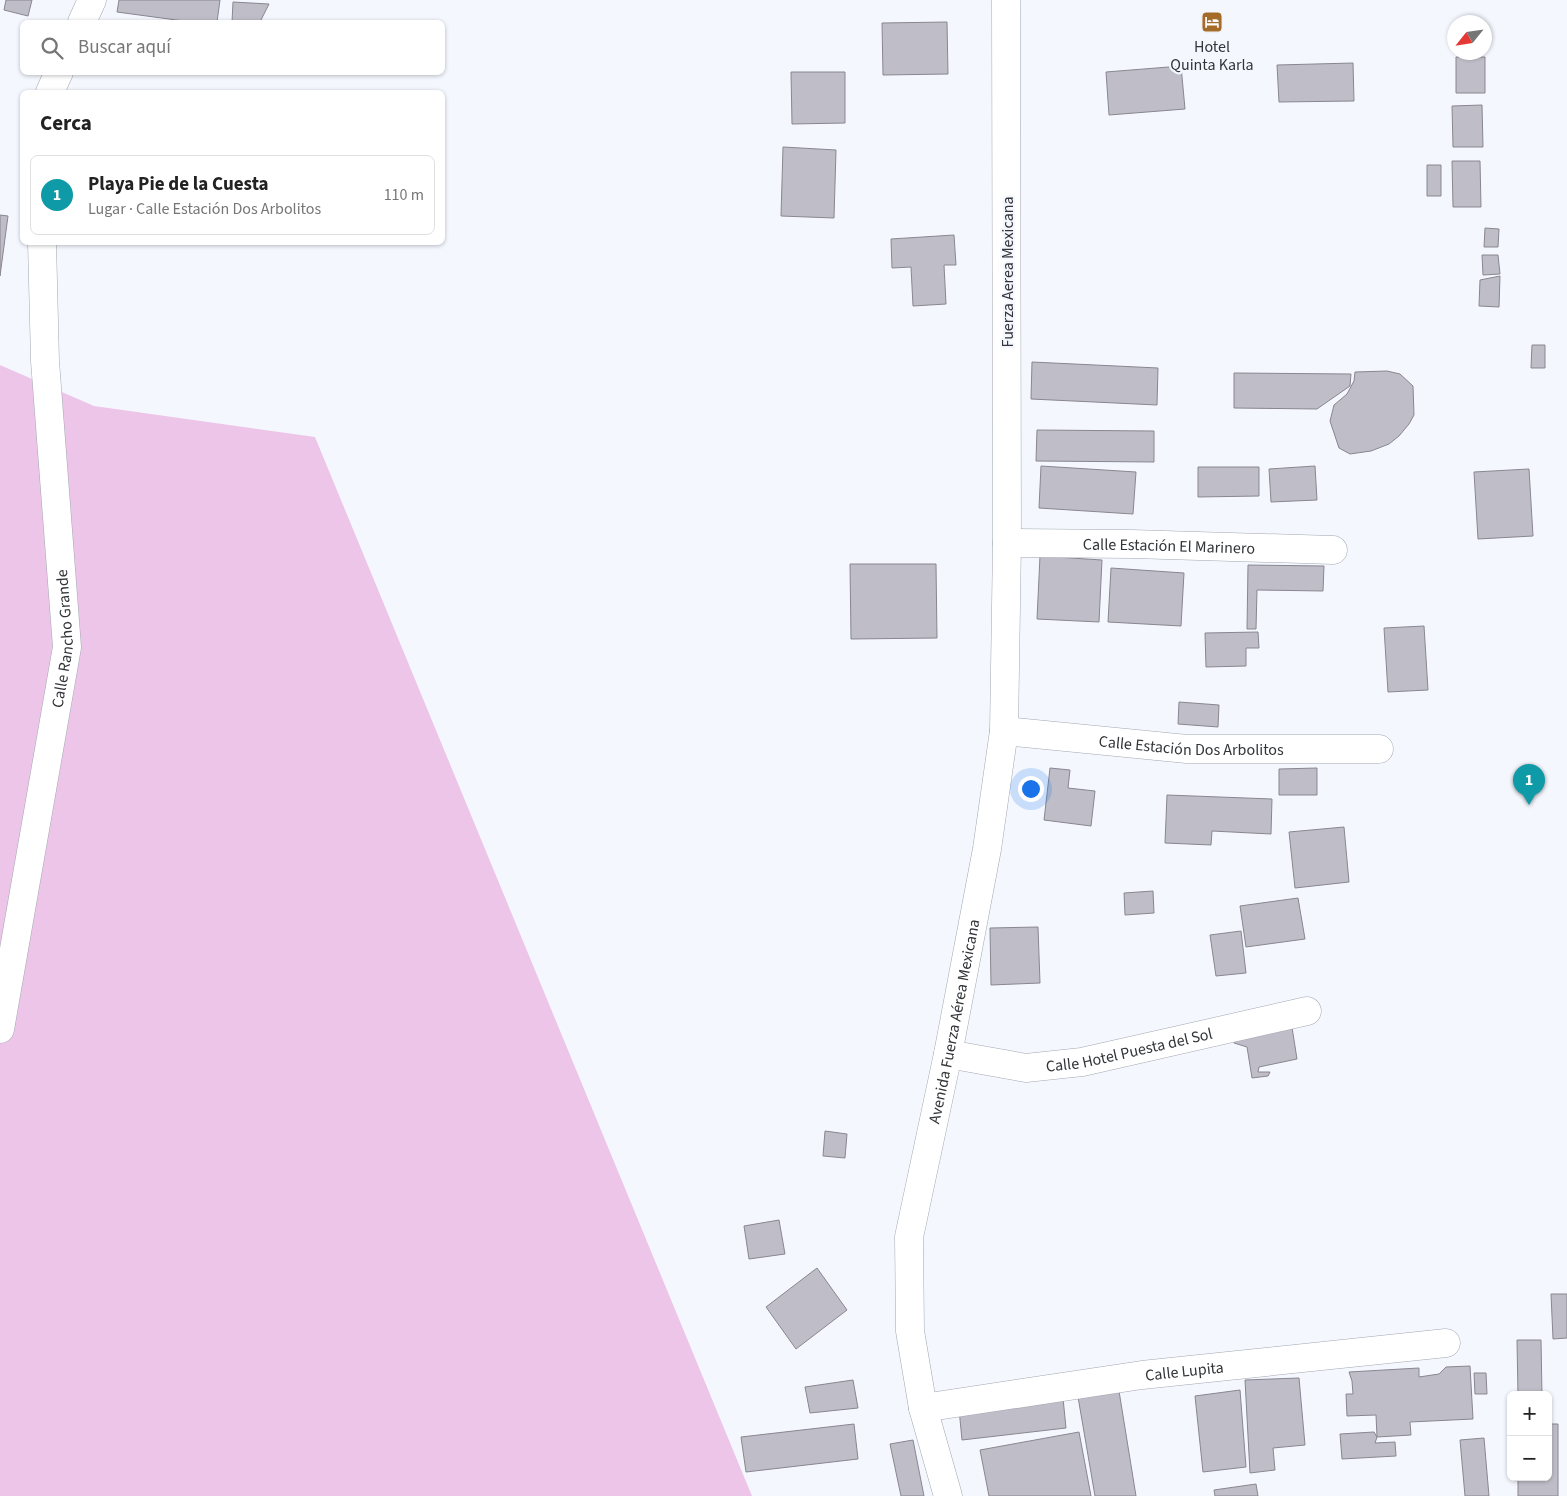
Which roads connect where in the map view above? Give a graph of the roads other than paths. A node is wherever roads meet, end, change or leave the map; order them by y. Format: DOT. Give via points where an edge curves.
graph roads {
  1 [pos="92,0"];
  2 [pos="1006,0"];
  3 [pos="83,20"];
  4 [pos="58,75"];
  5 [pos="51,90"];
  6 [pos="42,245"];
  7 [pos="1007,543"];
  8 [pos="1333,550"];
  9 [pos="1004,731"];
  10 [pos="1379,749"];
  11 [pos="1307,1010"];
  12 [pos="0,1030"];
  13 [pos="948,1054"];
  14 [pos="1446,1343"];
  15 [pos="923,1408"];
  16 [pos="948,1496"];
  1 -- 3 [label="street"];
  2 -- 7 [label="street, Fuerza Aerea Mexicana"];
  4 -- 5 [label="street"];
  6 -- 12 [label="street, Calle Rancho Grande" via="46,361 67,647"];
  7 -- 8 [label="street, Calle Estación El Marinero"];
  7 -- 9 [label="street, Avenida Fuerza Aérea Mexicana"];
  9 -- 10 [label="street, Calle Estación Dos Arbolitos" via="1187,749"];
  9 -- 13 [label="street, Avenida Fuerza Aérea Mexicana" via="988,849"];
  11 -- 13 [label="street, Calle Hotel Puesta del Sol" via="1082,1062 1026,1068"];
  13 -- 15 [label="street, Avenida Fuerza Aérea Mexicana" via="909,1237 910,1331"];
  14 -- 15 [label="street, Calle Lupita" via="1142,1375"];
  15 -- 16 [label="street, Avenida Fuerza Aérea Mexicana"];
}
